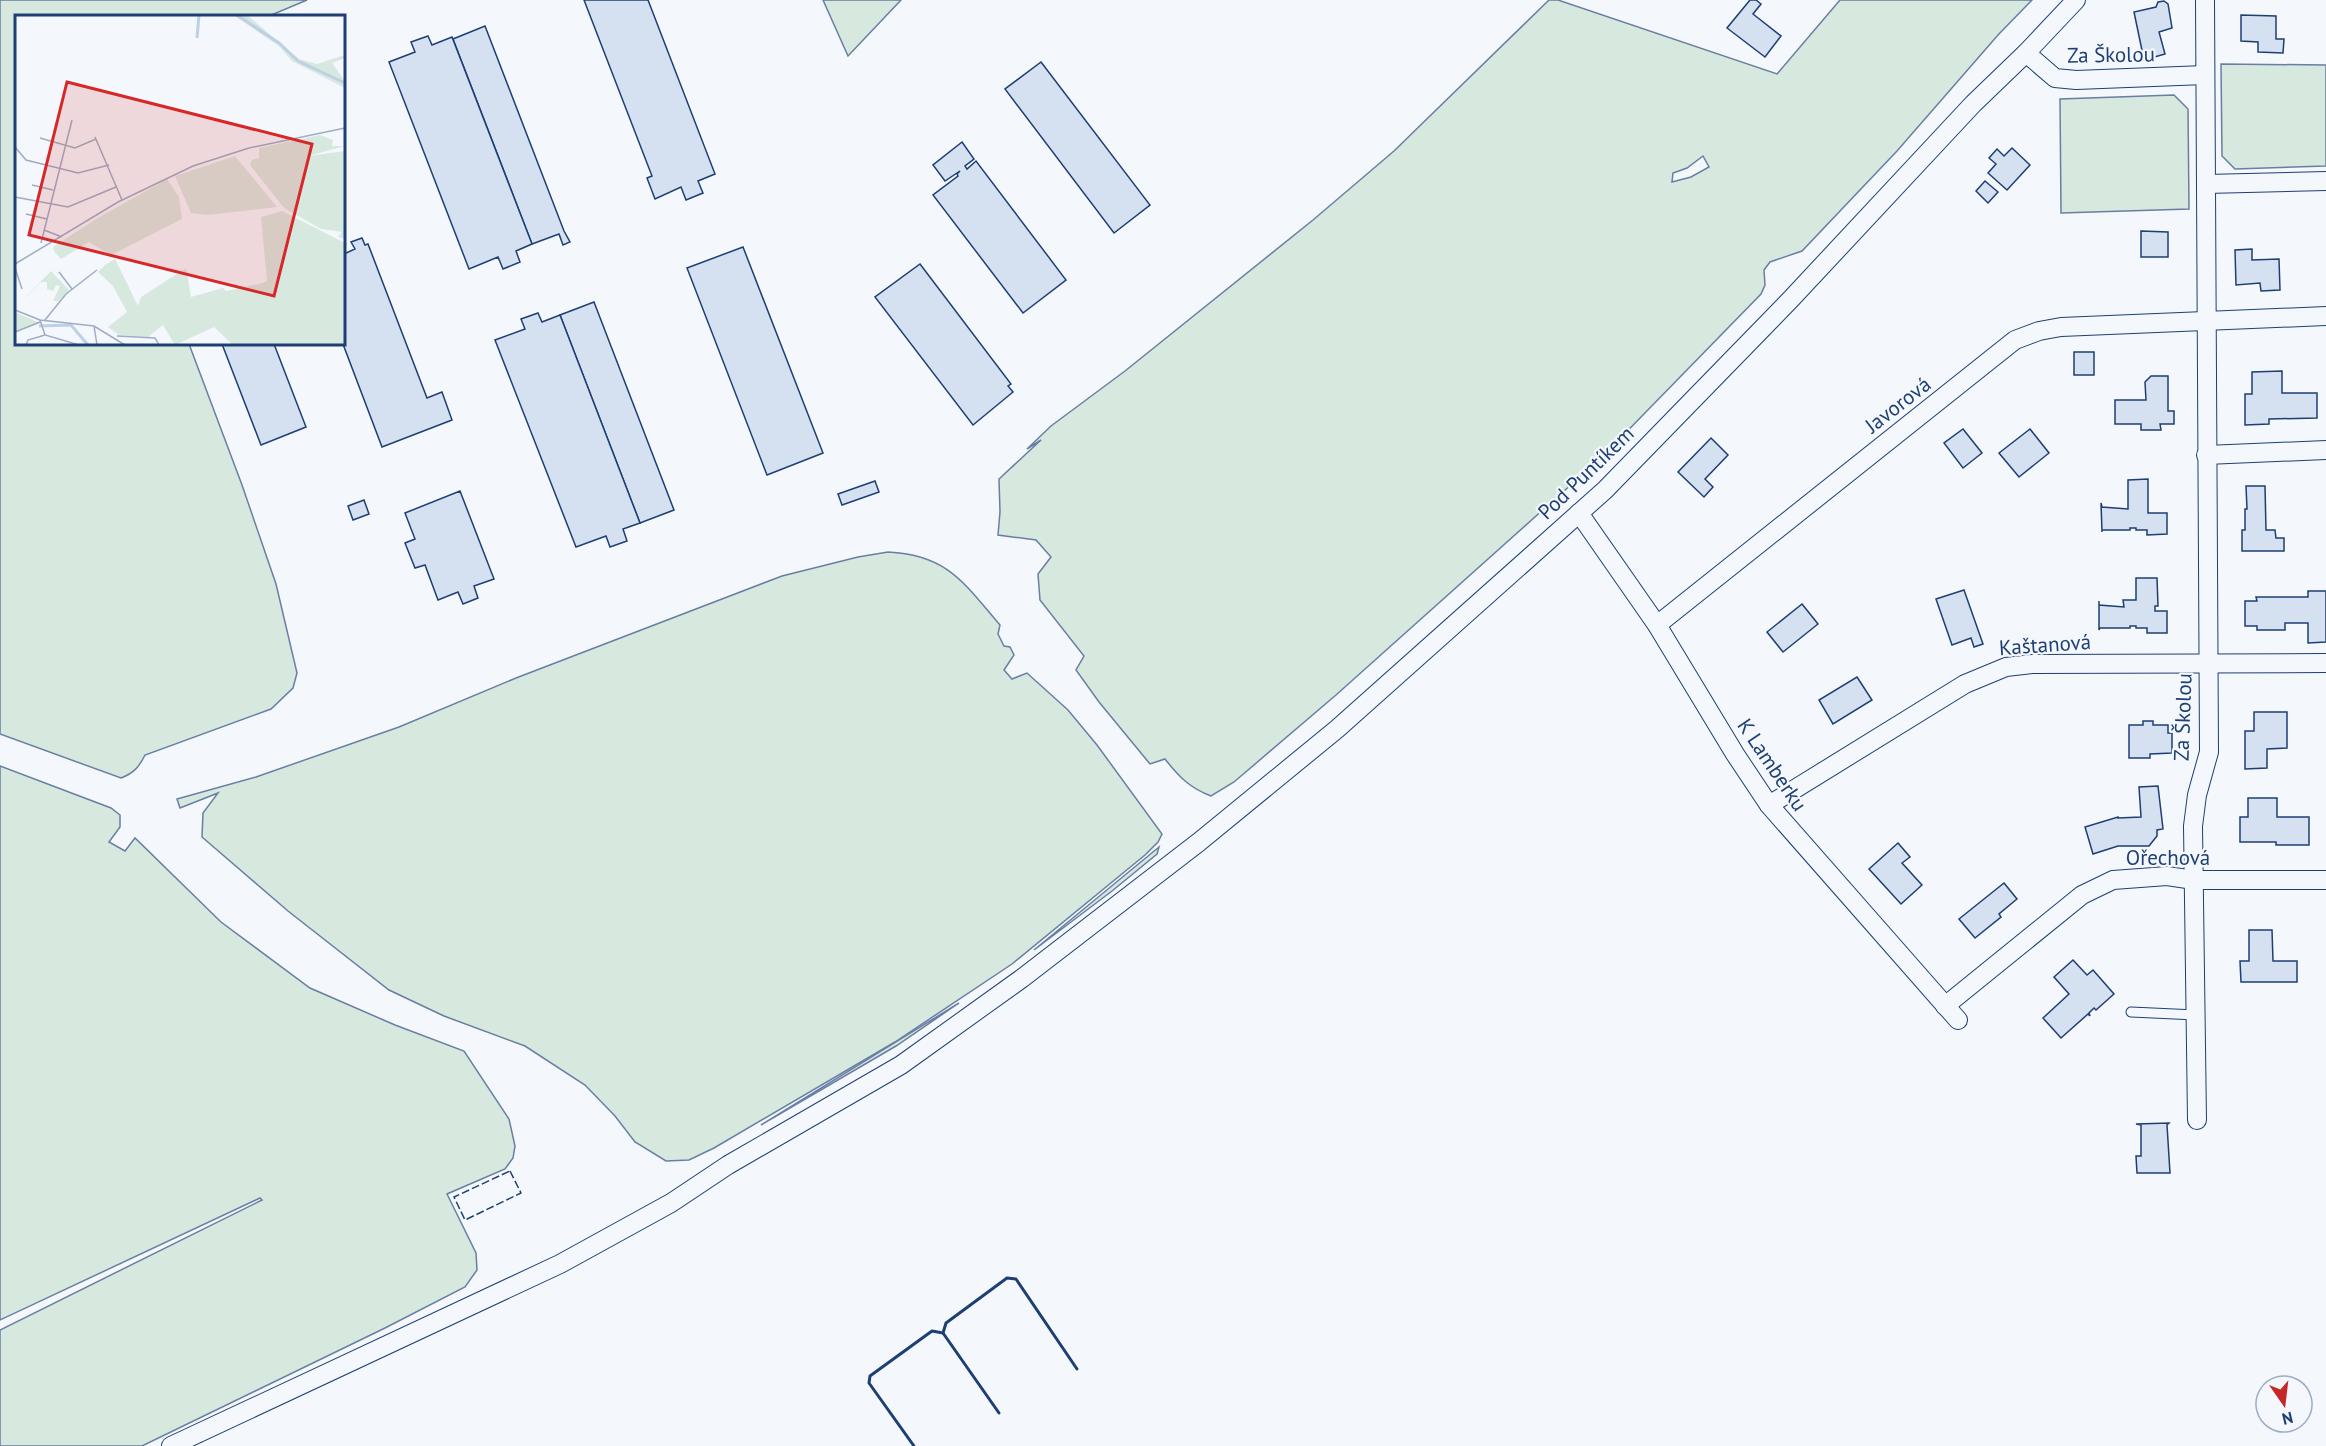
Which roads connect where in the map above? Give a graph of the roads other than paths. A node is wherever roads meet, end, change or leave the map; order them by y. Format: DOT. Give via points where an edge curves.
graph roads {
  1 [pos="2076,0"];
  2 [pos="2205,0"];
  3 [pos="2026,53"];
  4 [pos="2205,75"];
  5 [pos="2326,181"];
  6 [pos="2205,184"];
  7 [pos="2326,316"];
  8 [pos="2206,321"];
  9 [pos="2326,450"];
  10 [pos="2206,455"];
  11 [pos="1579,513"];
  12 [pos="1658,625"];
  13 [pos="2207,663"];
  14 [pos="2326,663"];
  15 [pos="1769,805"];
  16 [pos="2194,880"];
  17 [pos="2326,880"];
  18 [pos="1945,1006"];
  19 [pos="2131,1012"];
  20 [pos="2196,1015"];
  21 [pos="1958,1020"];
  22 [pos="2197,1120"];
  23 [pos="171,1446"];
  1 -- 3 [label="street, Pod Puntíkem"];
  2 -- 4 [label="street, Za Školou"];
  3 -- 4 [label="street, Za Školou" via="2055,78"];
  3 -- 11 [label="street, Pod Puntíkem"];
  4 -- 6 [label="street, Za Školou"];
  5 -- 6 [label="street"];
  6 -- 8 [label="street, Za Školou"];
  7 -- 8 [label="street"];
  8 -- 10 [label="street, Za Školou"];
  8 -- 12 [label="street, Javorová" via="2061,327 2015,340"];
  9 -- 10 [label="street"];
  10 -- 13 [label="street, Za Školou"];
  11 -- 12 [label="street, K Lamberku"];
  11 -- 23 [label="street, Pod Puntíkem" via="1336,729 1199,842 1021,979 900,1065 728,1165 671,1203 560,1264"];
  12 -- 15 [label="street, K Lamberku"];
  13 -- 14 [label="street, Kaštanová"];
  13 -- 15 [label="street, Kaštanová" via="2032,664 1989,672"];
  13 -- 16 [label="street, Za Školou" via="2209,752 2193,826"];
  15 -- 18 [label="street, K Lamberku"];
  16 -- 17 [label="street, Ořechová"];
  16 -- 18 [label="street, Ořechová" via="2167,876 2113,880 2082,895"];
  16 -- 20 [label="street, Za Školou"];
  18 -- 21 [label="street, K Lamberku"];
  19 -- 20 [label="lane"];
  20 -- 22 [label="street, Za Školou"];
}
